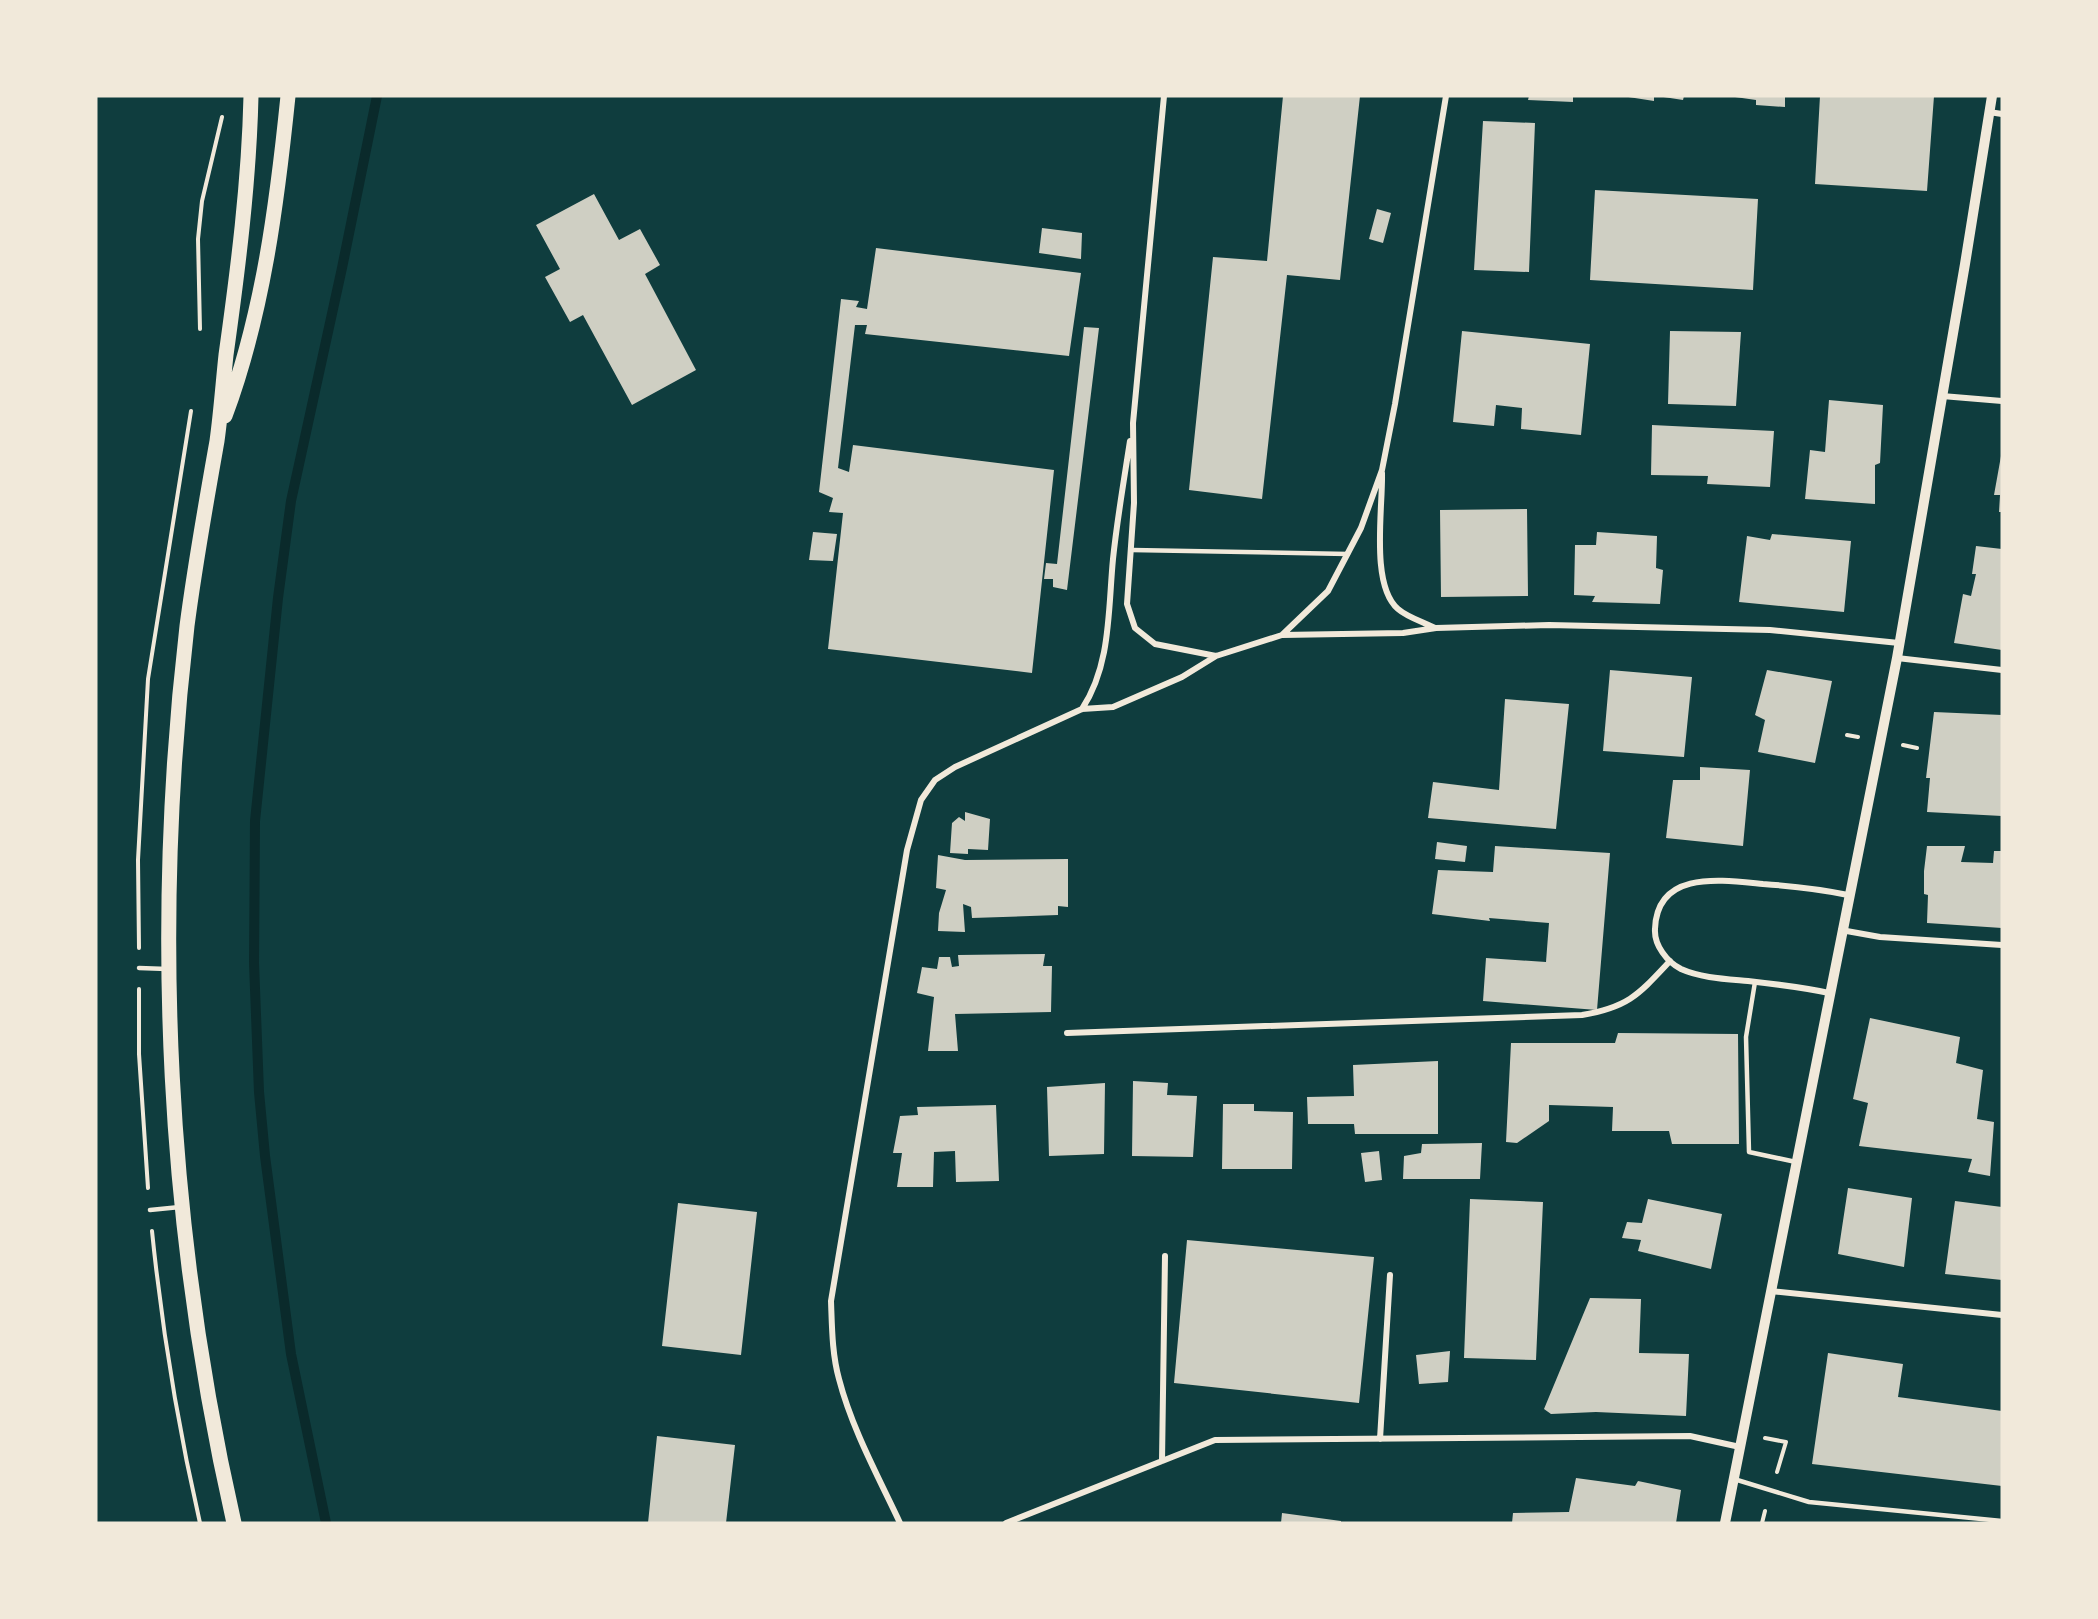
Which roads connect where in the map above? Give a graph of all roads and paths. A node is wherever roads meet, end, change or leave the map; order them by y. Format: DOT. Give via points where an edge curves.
graph roads {
  1 [pos="251,96"];
  2 [pos="288,96"];
  3 [pos="1164,96"];
  4 [pos="1446,96"];
  5 [pos="1992,96"];
  6 [pos="1989,112"];
  7 [pos="2002,114"];
  8 [pos="1942,396"];
  9 [pos="2002,401"];
  10 [pos="1133,423"];
  11 [pos="217,439"];
  12 [pos="1382,470"];
  13 [pos="1132,550"];
  14 [pos="1348,554"];
  15 [pos="1436,628"];
  16 [pos="1282,635"];
  17 [pos="1899,643"];
  18 [pos="1216,656"];
  19 [pos="1897,658"];
  20 [pos="2002,670"];
  21 [pos="1082,709"];
  22 [pos="1848,895"];
  23 [pos="1841,930"];
  24 [pos="2002,945"];
  25 [pos="1670,961"];
  26 [pos="139,968"];
  27 [pos="167,969"];
  28 [pos="1755,982"];
  29 [pos="1829,993"];
  30 [pos="1067,1033"];
  31 [pos="1796,1162"];
  32 [pos="182,1206"];
  33 [pos="150,1210"];
  34 [pos="1165,1256"];
  35 [pos="1390,1275"];
  36 [pos="1770,1291"];
  37 [pos="2002,1315"];
  38 [pos="1380,1439"];
  39 [pos="1740,1448"];
  40 [pos="1162,1461"];
  41 [pos="1734,1479"];
  42 [pos="2002,1521"];
  43 [pos="234,1523"];
  44 [pos="900,1523"];
  45 [pos="1006,1523"];
  46 [pos="1725,1523"];
  1 -- 11 [label="main road" via="236,295"];
  2 -- 11 [label="main road" via="260,296 244,364"];
  3 -- 10 [label="street"];
  4 -- 12 [label="street"];
  5 -- 6 [label="street"];
  6 -- 7 [label="street"];
  6 -- 8 [label="street"];
  8 -- 9 [label="street"];
  8 -- 17 [label="street"];
  10 -- 13 [label="street"];
  10 -- 21 [label="street" via="1113,557 1102,668"];
  11 -- 27 [label="main road" via="187,629 171,797"];
  12 -- 14 [label="street"];
  12 -- 15 [label="street" via="1381,558 1385,587 1398,609"];
  13 -- 14 [label="lane"];
  13 -- 18 [label="street" via="1127,604 1135,628 1155,644"];
  14 -- 16 [label="street" via="1328,591"];
  15 -- 16 [label="street" via="1403,633"];
  15 -- 17 [label="street" via="1549,625 1770,630"];
  16 -- 18 [label="street"];
  17 -- 19 [label="street"];
  18 -- 21 [label="street" via="1182,677 1113,707"];
  19 -- 20 [label="street"];
  19 -- 22 [label="street"];
  21 -- 44 [label="street" via="978,755 935,780 921,800 913,822 831,1301 838,1377 864,1446"];
  22 -- 23 [label="street"];
  22 -- 25 [label="street" via="1729,881 1705,880 1681,886 1665,897 1655,914 1655,935"];
  23 -- 24 [label="street" via="1880,937"];
  23 -- 29 [label="street"];
  25 -- 28 [label="street" via="1701,975"];
  25 -- 30 [label="street" via="1628,1002 1582,1015"];
  26 -- 27 [label="lane"];
  27 -- 32 [label="main road"];
  28 -- 29 [label="street"];
  28 -- 31 [label="lane" via="1746,1037 1749,1152"];
  29 -- 31 [label="street"];
  31 -- 36 [label="street"];
  32 -- 33 [label="lane"];
  32 -- 43 [label="main road" via="208,1395"];
  34 -- 40 [label="street"];
  35 -- 38 [label="street"];
  36 -- 37 [label="street"];
  36 -- 39 [label="street"];
  38 -- 39 [label="street" via="1690,1436"];
  38 -- 40 [label="street" via="1215,1440"];
  39 -- 41 [label="street"];
  40 -- 45 [label="street"];
  41 -- 42 [label="lane" via="1809,1502"];
  41 -- 46 [label="street"];
}
